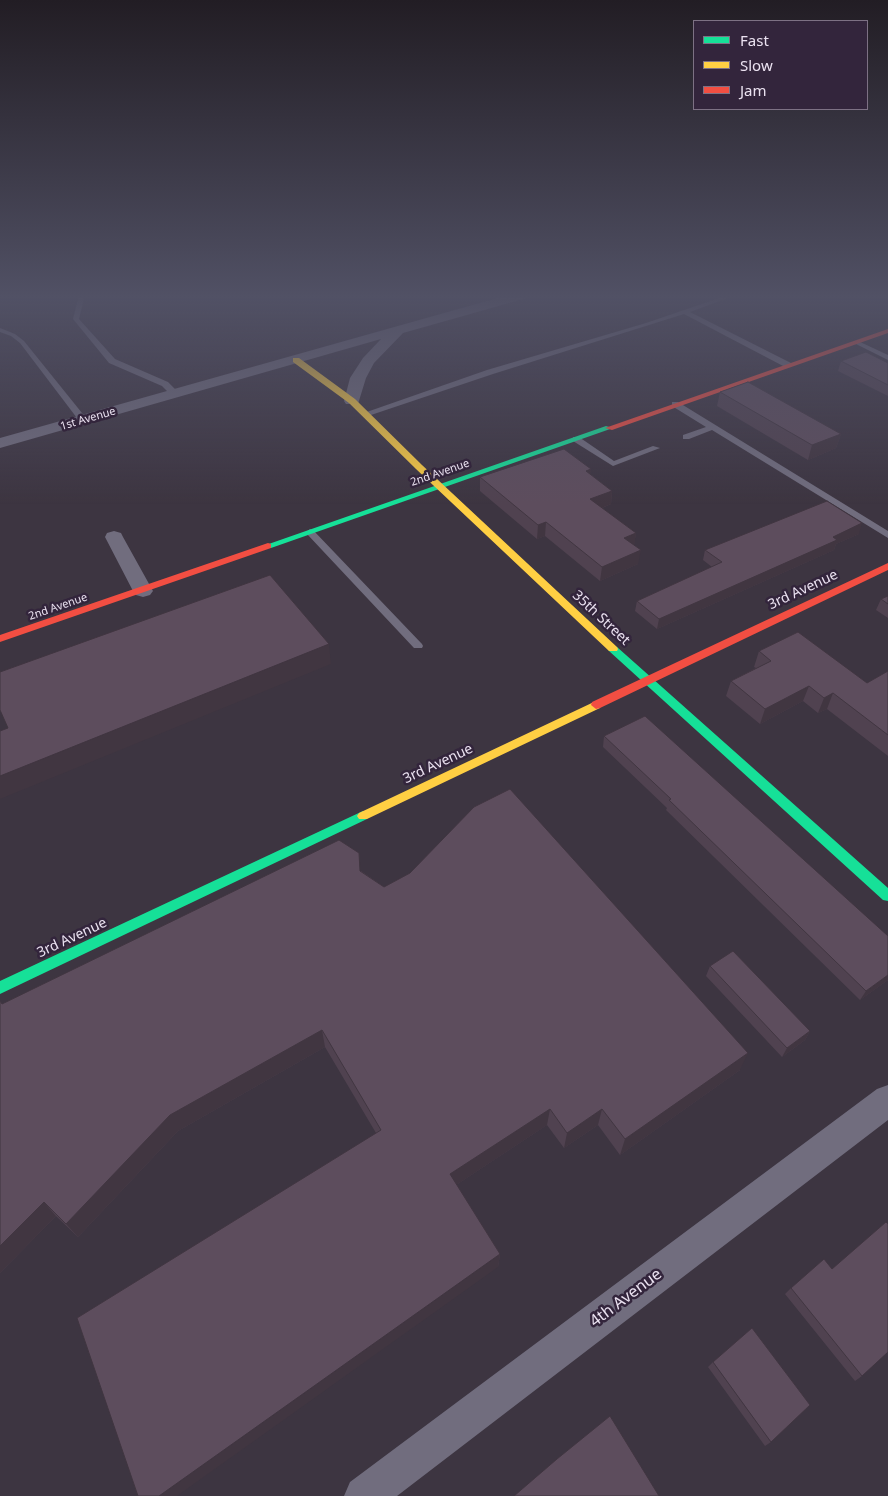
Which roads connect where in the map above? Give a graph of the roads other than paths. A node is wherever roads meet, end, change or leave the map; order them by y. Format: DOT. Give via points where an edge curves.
graph roads {
  1 [pos="40,365"];
  2 [pos="121,365"];
  3 [pos="279,365"];
  4 [pos="303,365"];
  5 [pos="366,365"];
  6 [pos="517,365"];
  7 [pos="788,365"];
  8 [pos="175,394"];
  9 [pos="352,401"];
  10 [pos="675,404"];
  11 [pos="365,414"];
  12 [pos="84,420"];
  13 [pos="712,427"];
  14 [pos="686,437"];
  15 [pos="576,439"];
  16 [pos="0,443"];
  17 [pos="656,448"];
  18 [pos="439,486"];
  19 [pos="310,532"];
  20 [pos="888,535"];
  21 [pos="114,537"];
  22 [pos="888,566"];
  23 [pos="142,591"];
  24 [pos="0,639"];
  25 [pos="418,646"];
  26 [pos="647,681"];
  27 [pos="888,896"];
  28 [pos="0,988"];
  29 [pos="888,1100"];
  30 [pos="364,1496"];
  1 -- 12 [label="lane"];
  2 -- 8 [label="lane" via="165,384"];
  3 -- 8 [label="street, 1st Avenue"];
  4 -- 9 [label="street, 35th Street"];
  5 -- 9 [label="street" via="358,378"];
  6 -- 11 [label="lane"];
  7 -- 10 [label="street, 2nd Avenue"];
  8 -- 12 [label="street, 1st Avenue"];
  9 -- 11 [label="street, 35th Street"];
  10 -- 13 [label="lane"];
  10 -- 15 [label="street, 2nd Avenue"];
  11 -- 18 [label="street, 35th Street"];
  12 -- 16 [label="street, 1st Avenue"];
  13 -- 14 [label="lane"];
  13 -- 20 [label="lane"];
  15 -- 17 [label="lane" via="613,464"];
  15 -- 18 [label="street, 2nd Avenue"];
  18 -- 19 [label="street, 2nd Avenue"];
  18 -- 26 [label="street, 35th Street"];
  19 -- 23 [label="street, 2nd Avenue"];
  19 -- 25 [label="lane"];
  21 -- 23 [label="street"];
  22 -- 26 [label="street, 3rd Avenue"];
  23 -- 24 [label="street, 2nd Avenue"];
  26 -- 27 [label="street, 35th Street"];
  26 -- 28 [label="street, 3rd Avenue"];
  29 -- 30 [label="street, 4th Avenue"];
}
